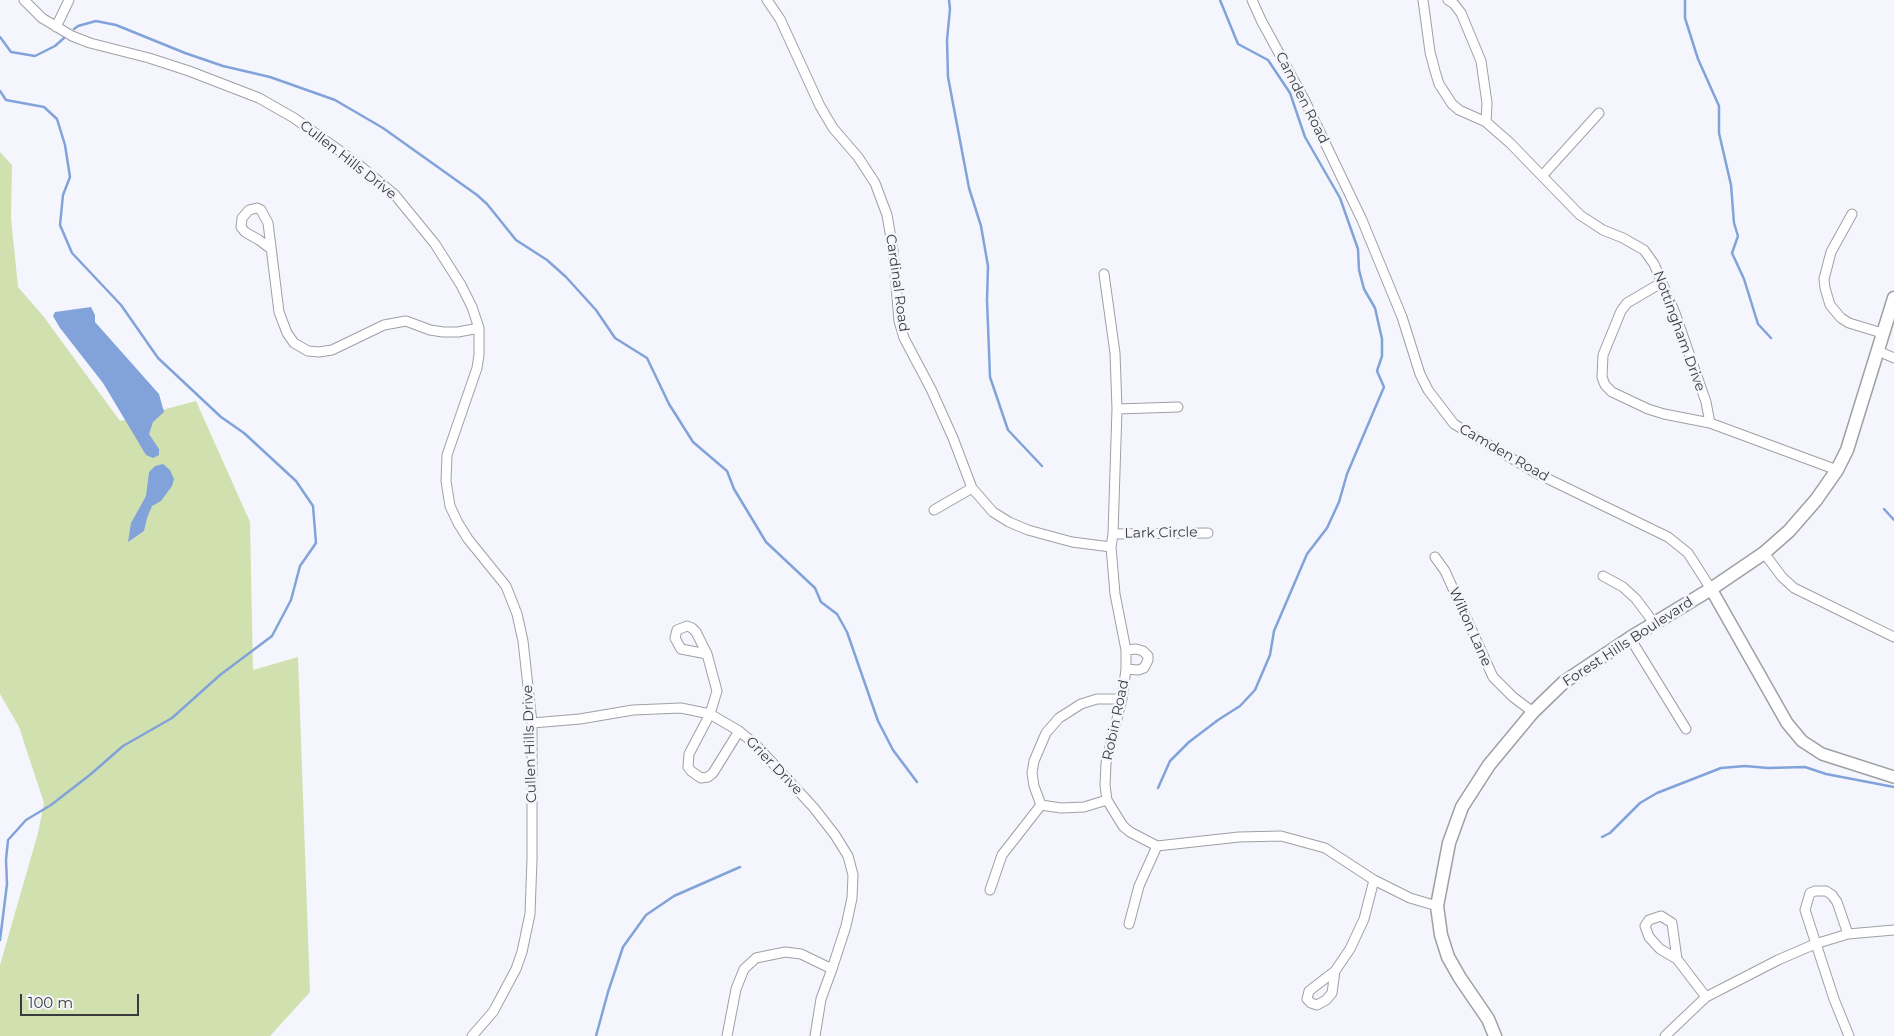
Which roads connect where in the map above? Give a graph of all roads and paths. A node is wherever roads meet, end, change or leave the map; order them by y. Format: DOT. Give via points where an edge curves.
graph roads {
  1 [pos="24,0"];
  2 [pos="69,0"];
  3 [pos="767,0"];
  4 [pos="1252,0"];
  5 [pos="1423,0"];
  6 [pos="1448,0"];
  7 [pos="56,27"];
  8 [pos="1599,113"];
  9 [pos="1486,122"];
  10 [pos="1542,176"];
  11 [pos="1852,214"];
  12 [pos="271,249"];
  13 [pos="1104,274"];
  14 [pos="1661,283"];
  15 [pos="1894,298"];
  16 [pos="478,328"];
  17 [pos="1882,333"];
  18 [pos="1878,351"];
  19 [pos="1894,358"];
  20 [pos="1178,406"];
  21 [pos="1117,409"];
  22 [pos="1710,423"];
  23 [pos="1837,470"];
  24 [pos="972,488"];
  25 [pos="934,510"];
  26 [pos="1208,533"];
  27 [pos="1113,534"];
  28 [pos="1112,547"];
  29 [pos="1764,553"];
  30 [pos="1436,557"];
  31 [pos="1604,576"];
  32 [pos="1711,589"];
  33 [pos="1654,624"];
  34 [pos="1894,637"];
  35 [pos="1630,638"];
  36 [pos="1126,650"];
  37 [pos="707,654"];
  38 [pos="1126,669"];
  39 [pos="1122,699"];
  40 [pos="1533,712"];
  41 [pos="710,714"];
  42 [pos="532,723"];
  43 [pos="1686,729"];
  44 [pos="739,731"];
  45 [pos="1894,777"];
  46 [pos="1107,800"];
  47 [pos="1041,805"];
  48 [pos="1157,846"];
  49 [pos="1374,880"];
  50 [pos="990,890"];
  51 [pos="1437,906"];
  52 [pos="1129,924"];
  53 [pos="1894,930"];
  54 [pos="1848,934"];
  55 [pos="1815,944"];
  56 [pos="1677,959"];
  57 [pos="832,969"];
  58 [pos="1335,971"];
  59 [pos="1706,998"];
  60 [pos="472,1036"];
  61 [pos="727,1036"];
  62 [pos="815,1036"];
  63 [pos="1496,1036"];
  64 [pos="1665,1036"];
  65 [pos="1849,1036"];
  1 -- 7 [label="street, Cullen Hills Drive"];
  2 -- 7 [label="street"];
  3 -- 24 [label="street, Cardinal Road" via="780,20 832,128 858,157 875,183 887,215 899,322 904,338 931,389"];
  4 -- 32 [label="street, Camden Road" via="1362,220 1402,317 1420,374 1454,424 1536,474 1668,537 1688,553"];
  5 -- 9 [label="street, Nottingham Drive" via="1430,52 1446,98 1459,110"];
  6 -- 9 [label="street" via="1461,13 1481,61"];
  7 -- 16 [label="street, Cullen Hills Drive" via="90,43 150,58 259,98 302,124 377,179 410,211 461,285"];
  8 -- 10 [label="street"];
  9 -- 10 [label="street, Nottingham Drive"];
  10 -- 14 [label="street, Nottingham Drive" via="1580,215 1644,250"];
  11 -- 17 [label="street" via="1831,252 1824,288 1830,305 1841,318"];
  12 -- 12 [label="street" via="268,223 257,208 249,210 242,218 241,227"];
  12 -- 16 [label="street" via="282,323 294,342 308,351 332,350 395,323 406,322 443,332"];
  13 -- 21 [label="street, Robin Road" via="1115,352"];
  14 -- 22 [label="street, Nottingham Drive" via="1706,402"];
  14 -- 22 [label="street" via="1627,303 1621,311 1603,355 1602,377 1612,392 1648,409"];
  15 -- 17 [label="main road, Forest Hills Boulevard"];
  16 -- 42 [label="street, Cullen Hills Drive" via="477,368 447,455 447,492 450,506 463,531 506,586 513,602 523,641"];
  17 -- 18 [label="main road, Forest Hills Boulevard"];
  18 -- 19 [label="street"];
  18 -- 23 [label="main road, Forest Hills Boulevard" via="1847,450"];
  20 -- 21 [label="street"];
  21 -- 27 [label="street, Robin Road"];
  22 -- 23 [label="street"];
  23 -- 29 [label="main road, Forest Hills Boulevard" via="1789,531"];
  24 -- 25 [label="street"];
  24 -- 28 [label="street, Cardinal Road" via="993,512 1009,522 1072,542"];
  26 -- 27 [label="street, Lark Circle"];
  27 -- 28 [label="street, Robin Road"];
  28 -- 36 [label="street, Robin Road" via="1115,594"];
  29 -- 32 [label="main road, Forest Hills Boulevard"];
  29 -- 34 [label="street" via="1794,588"];
  30 -- 40 [label="street, Wilton Lane" via="1493,677"];
  31 -- 33 [label="street" via="1636,599"];
  32 -- 33 [label="main road, Forest Hills Boulevard"];
  32 -- 45 [label="street, Camden Road" via="1787,723 1802,741 1822,754"];
  33 -- 35 [label="main road, Forest Hills Boulevard"];
  35 -- 40 [label="main road, Forest Hills Boulevard" via="1564,682"];
  35 -- 43 [label="street"];
  36 -- 38 [label="street, Robin Road"];
  36 -- 38 [label="street" via="1143,651 1148,660 1144,668"];
  37 -- 41 [label="street" via="717,691"];
  38 -- 39 [label="street, Robin Road"];
  39 -- 46 [label="street, Robin Road" via="1106,764"];
  39 -- 47 [label="street" via="1097,699 1081,704 1051,726 1041,742 1032,773"];
  40 -- 51 [label="main road, Forest Hills Boulevard" via="1489,765 1462,807 1449,843"];
  41 -- 42 [label="street, Grier Drive" via="681,708 657,708 580,720"];
  41 -- 44 [label="street, Grier Drive"];
  41 -- 44 [label="street" via="689,754 688,767 695,775 701,778 713,774"];
  42 -- 60 [label="street, Cullen Hills Drive" via="532,894 527,933 509,984 493,1012"];
  44 -- 57 [label="street, Grier Drive" via="814,808 848,856 853,886 846,926"];
  46 -- 47 [label="street" via="1084,807"];
  46 -- 48 [label="street, Robin Road" via="1123,826"];
  47 -- 50 [label="street" via="1002,855"];
  48 -- 49 [label="street" via="1281,836 1325,848"];
  48 -- 52 [label="street" via="1139,886"];
  49 -- 51 [label="street" via="1410,898"];
  49 -- 58 [label="street" via="1364,919"];
  51 -- 63 [label="main road, Forest Hills Boulevard" via="1448,957"];
  53 -- 54 [label="street"];
  54 -- 55 [label="street"];
  54 -- 55 [label="street" via="1832,895 1826,891 1815,891 1808,897 1805,910"];
  55 -- 59 [label="street"];
  55 -- 65 [label="street"];
  56 -- 56 [label="street" via="1672,924 1661,916 1649,920 1645,926 1649,937"];
  56 -- 59 [label="street"];
  57 -- 61 [label="street" via="801,954 785,952 756,958 739,979"];
  57 -- 62 [label="street, Grier Drive" via="821,999"];
  59 -- 64 [label="street"];
}
